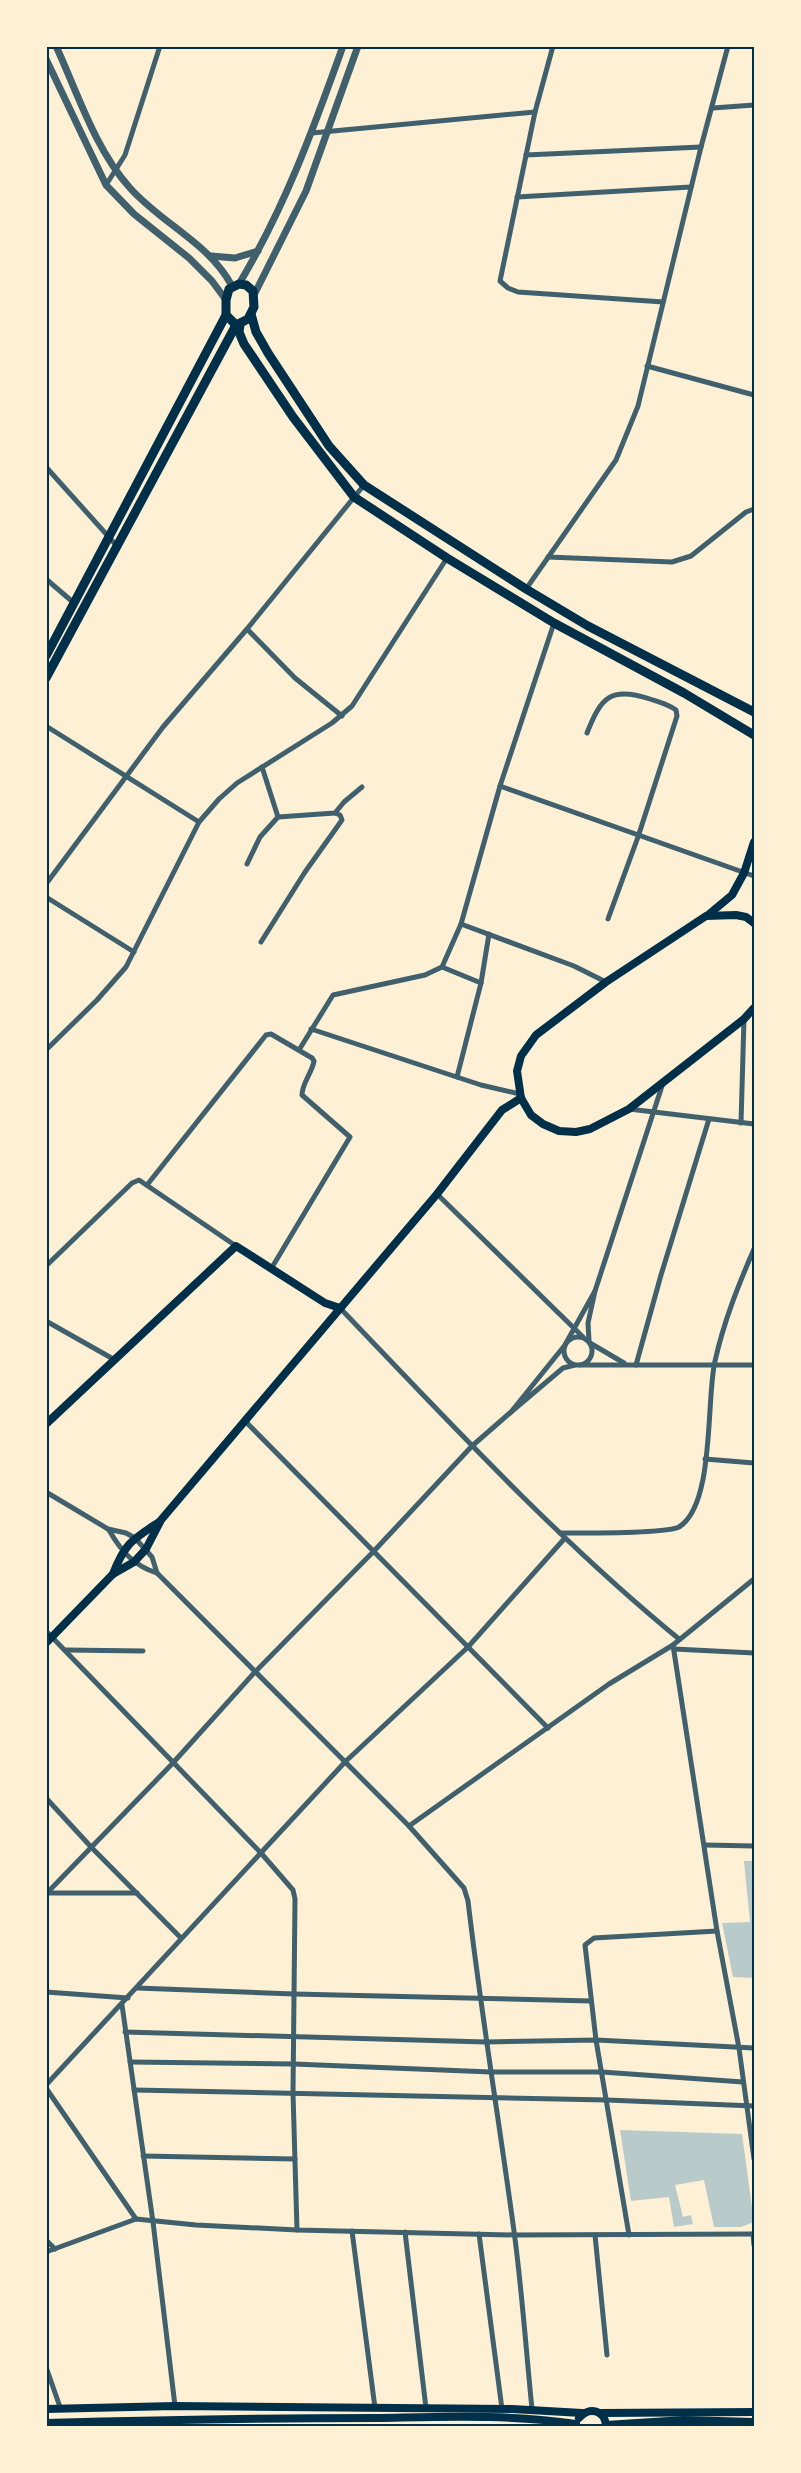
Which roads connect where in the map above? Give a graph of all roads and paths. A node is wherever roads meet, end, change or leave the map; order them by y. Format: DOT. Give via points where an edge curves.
graph roads {
  1 [pos="56,46"];
  2 [pos="160,46"];
  3 [pos="343,46"];
  4 [pos="358,46"];
  5 [pos="553,46"];
  6 [pos="728,46"];
  7 [pos="46,59"];
  8 [pos="754,105"];
  9 [pos="713,108"];
  10 [pos="535,112"];
  11 [pos="328,132"];
  12 [pos="312,133"];
  13 [pos="701,147"];
  14 [pos="526,155"];
  15 [pos="115,170"];
  16 [pos="106,185"];
  17 [pos="692,187"];
  18 [pos="517,197"];
  19 [pos="258,251"];
  20 [pos="211,256"];
  21 [pos="236,285"];
  22 [pos="254,295"];
  23 [pos="226,300"];
  24 [pos="663,302"];
  25 [pos="251,314"];
  26 [pos="226,315"];
  27 [pos="238,325"];
  28 [pos="244,344"];
  29 [pos="222,348"];
  30 [pos="647,366"];
  31 [pos="754,395"];
  32 [pos="46,467"];
  33 [pos="364,485"];
  34 [pos="354,497"];
  35 [pos="754,509"];
  36 [pos="109,536"];
  37 [pos="116,545"];
  38 [pos="548,557"];
  39 [pos="447,558"];
  40 [pos="46,579"];
  41 [pos="526,589"];
  42 [pos="74,603"];
  43 [pos="554,623"];
  44 [pos="247,628"];
  45 [pos="47,654"];
  46 [pos="56,660"];
  47 [pos="46,678"];
  48 [pos="742,706"];
  49 [pos="754,712"];
  50 [pos="342,716"];
  51 [pos="732,721"];
  52 [pos="46,726"];
  53 [pos="587,733"];
  54 [pos="754,735"];
  55 [pos="262,767"];
  56 [pos="128,775"];
  57 [pos="500,786"];
  58 [pos="362,787"];
  59 [pos="335,813"];
  60 [pos="278,816"];
  61 [pos="199,822"];
  62 [pos="638,837"];
  63 [pos="754,842"];
  64 [pos="248,864"];
  65 [pos="744,873"];
  66 [pos="754,876"];
  67 [pos="46,884"];
  68 [pos="46,897"];
  69 [pos="706,916"];
  70 [pos="608,919"];
  71 [pos="754,923"];
  72 [pos="461,924"];
  73 [pos="489,934"];
  74 [pos="261,942"];
  75 [pos="134,952"];
  76 [pos="442,967"];
  77 [pos="606,982"];
  78 [pos="481,983"];
  79 [pos="754,1008"];
  80 [pos="744,1019"];
  81 [pos="311,1029"];
  82 [pos="46,1050"];
  83 [pos="299,1050"];
  84 [pos="457,1077"];
  85 [pos="663,1083"];
  86 [pos="520,1096"];
  87 [pos="629,1109"];
  88 [pos="655,1113"];
  89 [pos="709,1119"];
  90 [pos="741,1123"];
  91 [pos="754,1124"];
  92 [pos="147,1185"];
  93 [pos="437,1194"];
  94 [pos="236,1246"];
  95 [pos="754,1249"];
  96 [pos="46,1266"];
  97 [pos="271,1269"];
  98 [pos="595,1291"];
  99 [pos="340,1308"];
  100 [pos="46,1321"];
  101 [pos="573,1330"];
  102 [pos="583,1337"];
  103 [pos="590,1342"];
  104 [pos="565,1344"];
  105 [pos="115,1360"];
  106 [pos="625,1364"];
  107 [pos="578,1365"];
  108 [pos="636,1365"];
  109 [pos="714,1365"];
  110 [pos="754,1365"];
  111 [pos="511,1412"];
  112 [pos="244,1421"];
  113 [pos="46,1424"];
  114 [pos="472,1446"];
  115 [pos="705,1460"];
  116 [pos="754,1463"];
  117 [pos="46,1492"];
  118 [pos="161,1520"];
  119 [pos="108,1529"];
  120 [pos="560,1533"];
  121 [pos="135,1538"];
  122 [pos="565,1539"];
  123 [pos="146,1549"];
  124 [pos="122,1551"];
  125 [pos="375,1551"];
  126 [pos="134,1562"];
  127 [pos="157,1573"];
  128 [pos="113,1574"];
  129 [pos="754,1579"];
  130 [pos="50,1634"];
  131 [pos="679,1639"];
  132 [pos="46,1643"];
  133 [pos="468,1647"];
  134 [pos="674,1647"];
  135 [pos="66,1650"];
  136 [pos="143,1652"];
  137 [pos="754,1653"];
  138 [pos="255,1672"];
  139 [pos="548,1728"];
  140 [pos="345,1762"];
  141 [pos="172,1764"];
  142 [pos="46,1798"];
  143 [pos="409,1826"];
  144 [pos="705,1845"];
  145 [pos="754,1846"];
  146 [pos="92,1848"];
  147 [pos="261,1853"];
  148 [pos="137,1893"];
  149 [pos="47,1894"];
  150 [pos="717,1931"];
  151 [pos="181,1938"];
  152 [pos="137,1988"];
  153 [pos="46,1992"];
  154 [pos="294,1994"];
  155 [pos="480,1997"];
  156 [pos="128,1998"];
  157 [pos="591,2001"];
  158 [pos="122,2005"];
  159 [pos="125,2032"];
  160 [pos="294,2036"];
  161 [pos="596,2040"];
  162 [pos="486,2042"];
  163 [pos="739,2048"];
  164 [pos="754,2048"];
  165 [pos="130,2062"];
  166 [pos="294,2064"];
  167 [pos="491,2072"];
  168 [pos="602,2072"];
  169 [pos="743,2082"];
  170 [pos="46,2086"];
  171 [pos="134,2090"];
  172 [pos="293,2093"];
  173 [pos="496,2099"];
  174 [pos="607,2100"];
  175 [pos="747,2106"];
  176 [pos="754,2106"];
  177 [pos="143,2156"];
  178 [pos="295,2158"];
  179 [pos="754,2158"];
  180 [pos="136,2219"];
  181 [pos="153,2222"];
  182 [pos="297,2230"];
  183 [pos="352,2231"];
  184 [pos="405,2232"];
  185 [pos="479,2234"];
  186 [pos="754,2234"];
  187 [pos="514,2235"];
  188 [pos="595,2235"];
  189 [pos="629,2235"];
  190 [pos="46,2240"];
  191 [pos="754,2245"];
  192 [pos="55,2249"];
  193 [pos="46,2252"];
  194 [pos="607,2355"];
  195 [pos="46,2367"];
  196 [pos="175,2406"];
  197 [pos="60,2407"];
  198 [pos="375,2408"];
  199 [pos="426,2408"];
  200 [pos="46,2409"];
  201 [pos="502,2409"];
  202 [pos="532,2409"];
  203 [pos="754,2412"];
  204 [pos="582,2413"];
  205 [pos="600,2413"];
  206 [pos="177,2422"];
  207 [pos="754,2422"];
  208 [pos="46,2423"];
  209 [pos="67,2425"];
  210 [pos="577,2425"];
  211 [pos="606,2426"];
  1 -- 15 [label="street"];
  2 -- 15 [label="street" via="125,155"];
  3 -- 12 [label="street"];
  4 -- 11 [label="street"];
  5 -- 10 [label="street"];
  6 -- 9 [label="street"];
  7 -- 16 [label="street"];
  8 -- 9 [label="street"];
  9 -- 13 [label="street"];
  10 -- 11 [label="street"];
  10 -- 14 [label="street"];
  11 -- 12 [label="street"];
  11 -- 22 [label="street" via="295,217"];
  12 -- 19 [label="street"];
  13 -- 14 [label="street"];
  13 -- 17 [label="street"];
  14 -- 18 [label="street"];
  15 -- 16 [label="street"];
  15 -- 20 [label="street" via="132,190"];
  16 -- 23 [label="street" via="212,280"];
  17 -- 18 [label="street"];
  17 -- 24 [label="street"];
  18 -- 24 [label="street" via="500,273 500,280 508,288 518,292"];
  19 -- 20 [label="street" via="235,258"];
  19 -- 21 [label="street"];
  20 -- 21 [label="street"];
  21 -- 22 [label="main road" via="249,288"];
  21 -- 23 [label="main road"];
  22 -- 25 [label="main road"];
  23 -- 26 [label="main road"];
  24 -- 30 [label="street"];
  25 -- 27 [label="main road"];
  25 -- 33 [label="main road" via="256,332 329,446"];
  26 -- 27 [label="main road"];
  26 -- 36 [label="main road"];
  27 -- 28 [label="main road"];
  27 -- 29 [label="main road"];
  28 -- 29 [label="main road"];
  28 -- 34 [label="main road"];
  29 -- 37 [label="main road"];
  30 -- 31 [label="street"];
  30 -- 38 [label="street" via="638,406 616,460"];
  32 -- 36 [label="street"];
  33 -- 34 [label="street"];
  33 -- 41 [label="main road"];
  34 -- 39 [label="main road"];
  34 -- 44 [label="street"];
  35 -- 38 [label="street" via="691,556 672,562"];
  36 -- 37 [label="street"];
  36 -- 42 [label="main road"];
  37 -- 46 [label="main road"];
  38 -- 41 [label="street"];
  39 -- 43 [label="main road"];
  39 -- 50 [label="street" via="361,695"];
  40 -- 42 [label="street"];
  41 -- 48 [label="main road" via="588,626"];
  42 -- 45 [label="main road"];
  43 -- 51 [label="main road"];
  43 -- 57 [label="street"];
  44 -- 50 [label="street" via="295,678"];
  44 -- 56 [label="street"];
  45 -- 46 [label="main road"];
  46 -- 47 [label="main road"];
  48 -- 49 [label="main road"];
  48 -- 51 [label="main road"];
  50 -- 55 [label="street"];
  51 -- 54 [label="main road"];
  52 -- 56 [label="street"];
  53 -- 62 [label="street" via="594,714 616,693 642,696 676,710"];
  55 -- 60 [label="street"];
  55 -- 61 [label="street" via="219,799"];
  56 -- 61 [label="street"];
  56 -- 67 [label="street"];
  57 -- 62 [label="street"];
  57 -- 72 [label="street"];
  58 -- 59 [label="street"];
  59 -- 60 [label="street"];
  59 -- 74 [label="street" via="342,820"];
  60 -- 64 [label="street" via="260,837"];
  61 -- 75 [label="street"];
  62 -- 65 [label="street"];
  62 -- 70 [label="street"];
  63 -- 65 [label="main road"];
  65 -- 66 [label="street"];
  65 -- 69 [label="main road" via="732,895"];
  68 -- 75 [label="street"];
  69 -- 71 [label="main road" via="736,915"];
  69 -- 77 [label="main road"];
  72 -- 73 [label="street"];
  72 -- 76 [label="street"];
  73 -- 77 [label="street"];
  73 -- 78 [label="street"];
  75 -- 82 [label="street" via="97,1000"];
  76 -- 78 [label="street"];
  76 -- 81 [label="street" via="426,975 333,995"];
  77 -- 86 [label="main road" via="528,1043 517,1071"];
  78 -- 84 [label="street"];
  79 -- 80 [label="main road"];
  80 -- 85 [label="main road"];
  80 -- 90 [label="street"];
  81 -- 83 [label="street"];
  81 -- 84 [label="street"];
  83 -- 92 [label="street" via="271,1035 262,1038"];
  83 -- 97 [label="street" via="314,1061 302,1095 350,1137"];
  84 -- 86 [label="street"];
  85 -- 87 [label="main road"];
  85 -- 88 [label="street"];
  86 -- 87 [label="main road" via="531,1115 559,1131 590,1130"];
  86 -- 93 [label="main road" via="502,1110"];
  87 -- 88 [label="street"];
  88 -- 89 [label="street"];
  88 -- 98 [label="street"];
  89 -- 90 [label="street"];
  89 -- 108 [label="street"];
  90 -- 91 [label="street"];
  92 -- 94 [label="street"];
  92 -- 96 [label="street" via="139,1180 132,1183"];
  93 -- 99 [label="main road"];
  93 -- 101 [label="street"];
  94 -- 97 [label="main road"];
  94 -- 105 [label="main road"];
  95 -- 109 [label="street" via="728,1310"];
  97 -- 99 [label="main road" via="325,1304"];
  98 -- 101 [label="street"];
  98 -- 103 [label="street" via="588,1323"];
  99 -- 112 [label="main road"];
  99 -- 114 [label="street"];
  100 -- 105 [label="street"];
  101 -- 102 [label="street"];
  101 -- 104 [label="street"];
  102 -- 103 [label="street"];
  102 -- 104 [label="street" via="573,1337"];
  103 -- 106 [label="street"];
  103 -- 107 [label="street" via="591,1357"];
  104 -- 107 [label="street" via="566,1358"];
  104 -- 111 [label="street"];
  105 -- 113 [label="main road"];
  106 -- 107 [label="street"];
  106 -- 108 [label="street"];
  107 -- 111 [label="street" via="563,1368"];
  108 -- 109 [label="street"];
  109 -- 110 [label="street"];
  109 -- 115 [label="street"];
  111 -- 114 [label="street"];
  112 -- 118 [label="main road"];
  112 -- 125 [label="street"];
  114 -- 120 [label="street"];
  114 -- 125 [label="street"];
  115 -- 116 [label="street"];
  115 -- 120 [label="street" via="701,1488 691,1515 678,1527"];
  117 -- 119 [label="street"];
  118 -- 121 [label="main road"];
  118 -- 123 [label="main road"];
  119 -- 121 [label="street"];
  119 -- 124 [label="street"];
  120 -- 122 [label="street"];
  121 -- 123 [label="street"];
  121 -- 124 [label="main road"];
  122 -- 131 [label="street"];
  122 -- 133 [label="street"];
  123 -- 126 [label="main road"];
  123 -- 127 [label="street"];
  124 -- 126 [label="street"];
  124 -- 128 [label="main road"];
  125 -- 133 [label="street"];
  125 -- 138 [label="street"];
  126 -- 127 [label="street"];
  126 -- 128 [label="main road"];
  127 -- 138 [label="street"];
  128 -- 130 [label="main road"];
  129 -- 131 [label="street"];
  130 -- 132 [label="main road"];
  130 -- 135 [label="street"];
  131 -- 134 [label="street"];
  133 -- 139 [label="street"];
  133 -- 140 [label="street"];
  134 -- 137 [label="street"];
  134 -- 139 [label="street" via="609,1684"];
  134 -- 144 [label="street"];
  135 -- 136 [label="street"];
  135 -- 141 [label="street"];
  138 -- 140 [label="street"];
  138 -- 141 [label="street"];
  139 -- 143 [label="street"];
  140 -- 143 [label="street"];
  140 -- 147 [label="street"];
  141 -- 146 [label="street"];
  141 -- 147 [label="street"];
  142 -- 146 [label="street"];
  143 -- 155 [label="street" via="454,1875 466,1894"];
  144 -- 145 [label="street"];
  144 -- 150 [label="street"];
  146 -- 148 [label="street"];
  146 -- 149 [label="street"];
  147 -- 151 [label="street"];
  147 -- 154 [label="street" via="293,1890"];
  148 -- 149 [label="street"];
  148 -- 151 [label="street"];
  150 -- 157 [label="street" via="591,1938 584,1949"];
  150 -- 163 [label="street"];
  151 -- 152 [label="street"];
  152 -- 154 [label="street"];
  152 -- 156 [label="street"];
  153 -- 156 [label="street"];
  154 -- 155 [label="street"];
  154 -- 160 [label="street"];
  155 -- 157 [label="street"];
  155 -- 162 [label="street"];
  156 -- 158 [label="street"];
  157 -- 161 [label="street"];
  158 -- 159 [label="street"];
  158 -- 170 [label="street"];
  159 -- 160 [label="street"];
  159 -- 165 [label="street"];
  160 -- 162 [label="street"];
  160 -- 166 [label="street"];
  161 -- 162 [label="street"];
  161 -- 163 [label="street"];
  161 -- 168 [label="street"];
  162 -- 167 [label="street"];
  163 -- 164 [label="street"];
  163 -- 169 [label="street"];
  165 -- 166 [label="street"];
  165 -- 171 [label="street"];
  166 -- 167 [label="street"];
  166 -- 172 [label="street"];
  167 -- 168 [label="street"];
  167 -- 173 [label="street"];
  168 -- 169 [label="street"];
  168 -- 174 [label="street"];
  169 -- 175 [label="street"];
  170 -- 180 [label="street"];
  171 -- 172 [label="street"];
  171 -- 177 [label="street"];
  172 -- 173 [label="street"];
  172 -- 178 [label="street"];
  173 -- 174 [label="street"];
  173 -- 187 [label="street"];
  174 -- 175 [label="street"];
  174 -- 189 [label="street"];
  175 -- 176 [label="street"];
  175 -- 179 [label="street"];
  177 -- 178 [label="street"];
  177 -- 181 [label="street"];
  178 -- 182 [label="street"];
  180 -- 181 [label="street"];
  180 -- 192 [label="street"];
  181 -- 182 [label="street"];
  181 -- 196 [label="street"];
  182 -- 183 [label="street"];
  183 -- 184 [label="street"];
  183 -- 198 [label="street"];
  184 -- 185 [label="street"];
  184 -- 199 [label="street"];
  185 -- 187 [label="street"];
  185 -- 201 [label="street"];
  186 -- 189 [label="street"];
  186 -- 191 [label="street"];
  187 -- 188 [label="street"];
  187 -- 202 [label="street"];
  188 -- 189 [label="street"];
  188 -- 194 [label="street"];
  190 -- 192 [label="street"];
  192 -- 193 [label="street"];
  195 -- 197 [label="street"];
  196 -- 197 [label="main road"];
  196 -- 198 [label="main road"];
  197 -- 200 [label="main road"];
  198 -- 199 [label="main road"];
  199 -- 201 [label="main road"];
  201 -- 202 [label="main road"];
  202 -- 204 [label="main road"];
  203 -- 205 [label="main road"];
  204 -- 205 [label="main road"];
  204 -- 210 [label="main road"];
  205 -- 211 [label="main road"];
  206 -- 209 [label="main road"];
  206 -- 210 [label="main road" via="477,2417"];
  207 -- 211 [label="main road" via="647,2420"];
  208 -- 209 [label="main road"];
}
